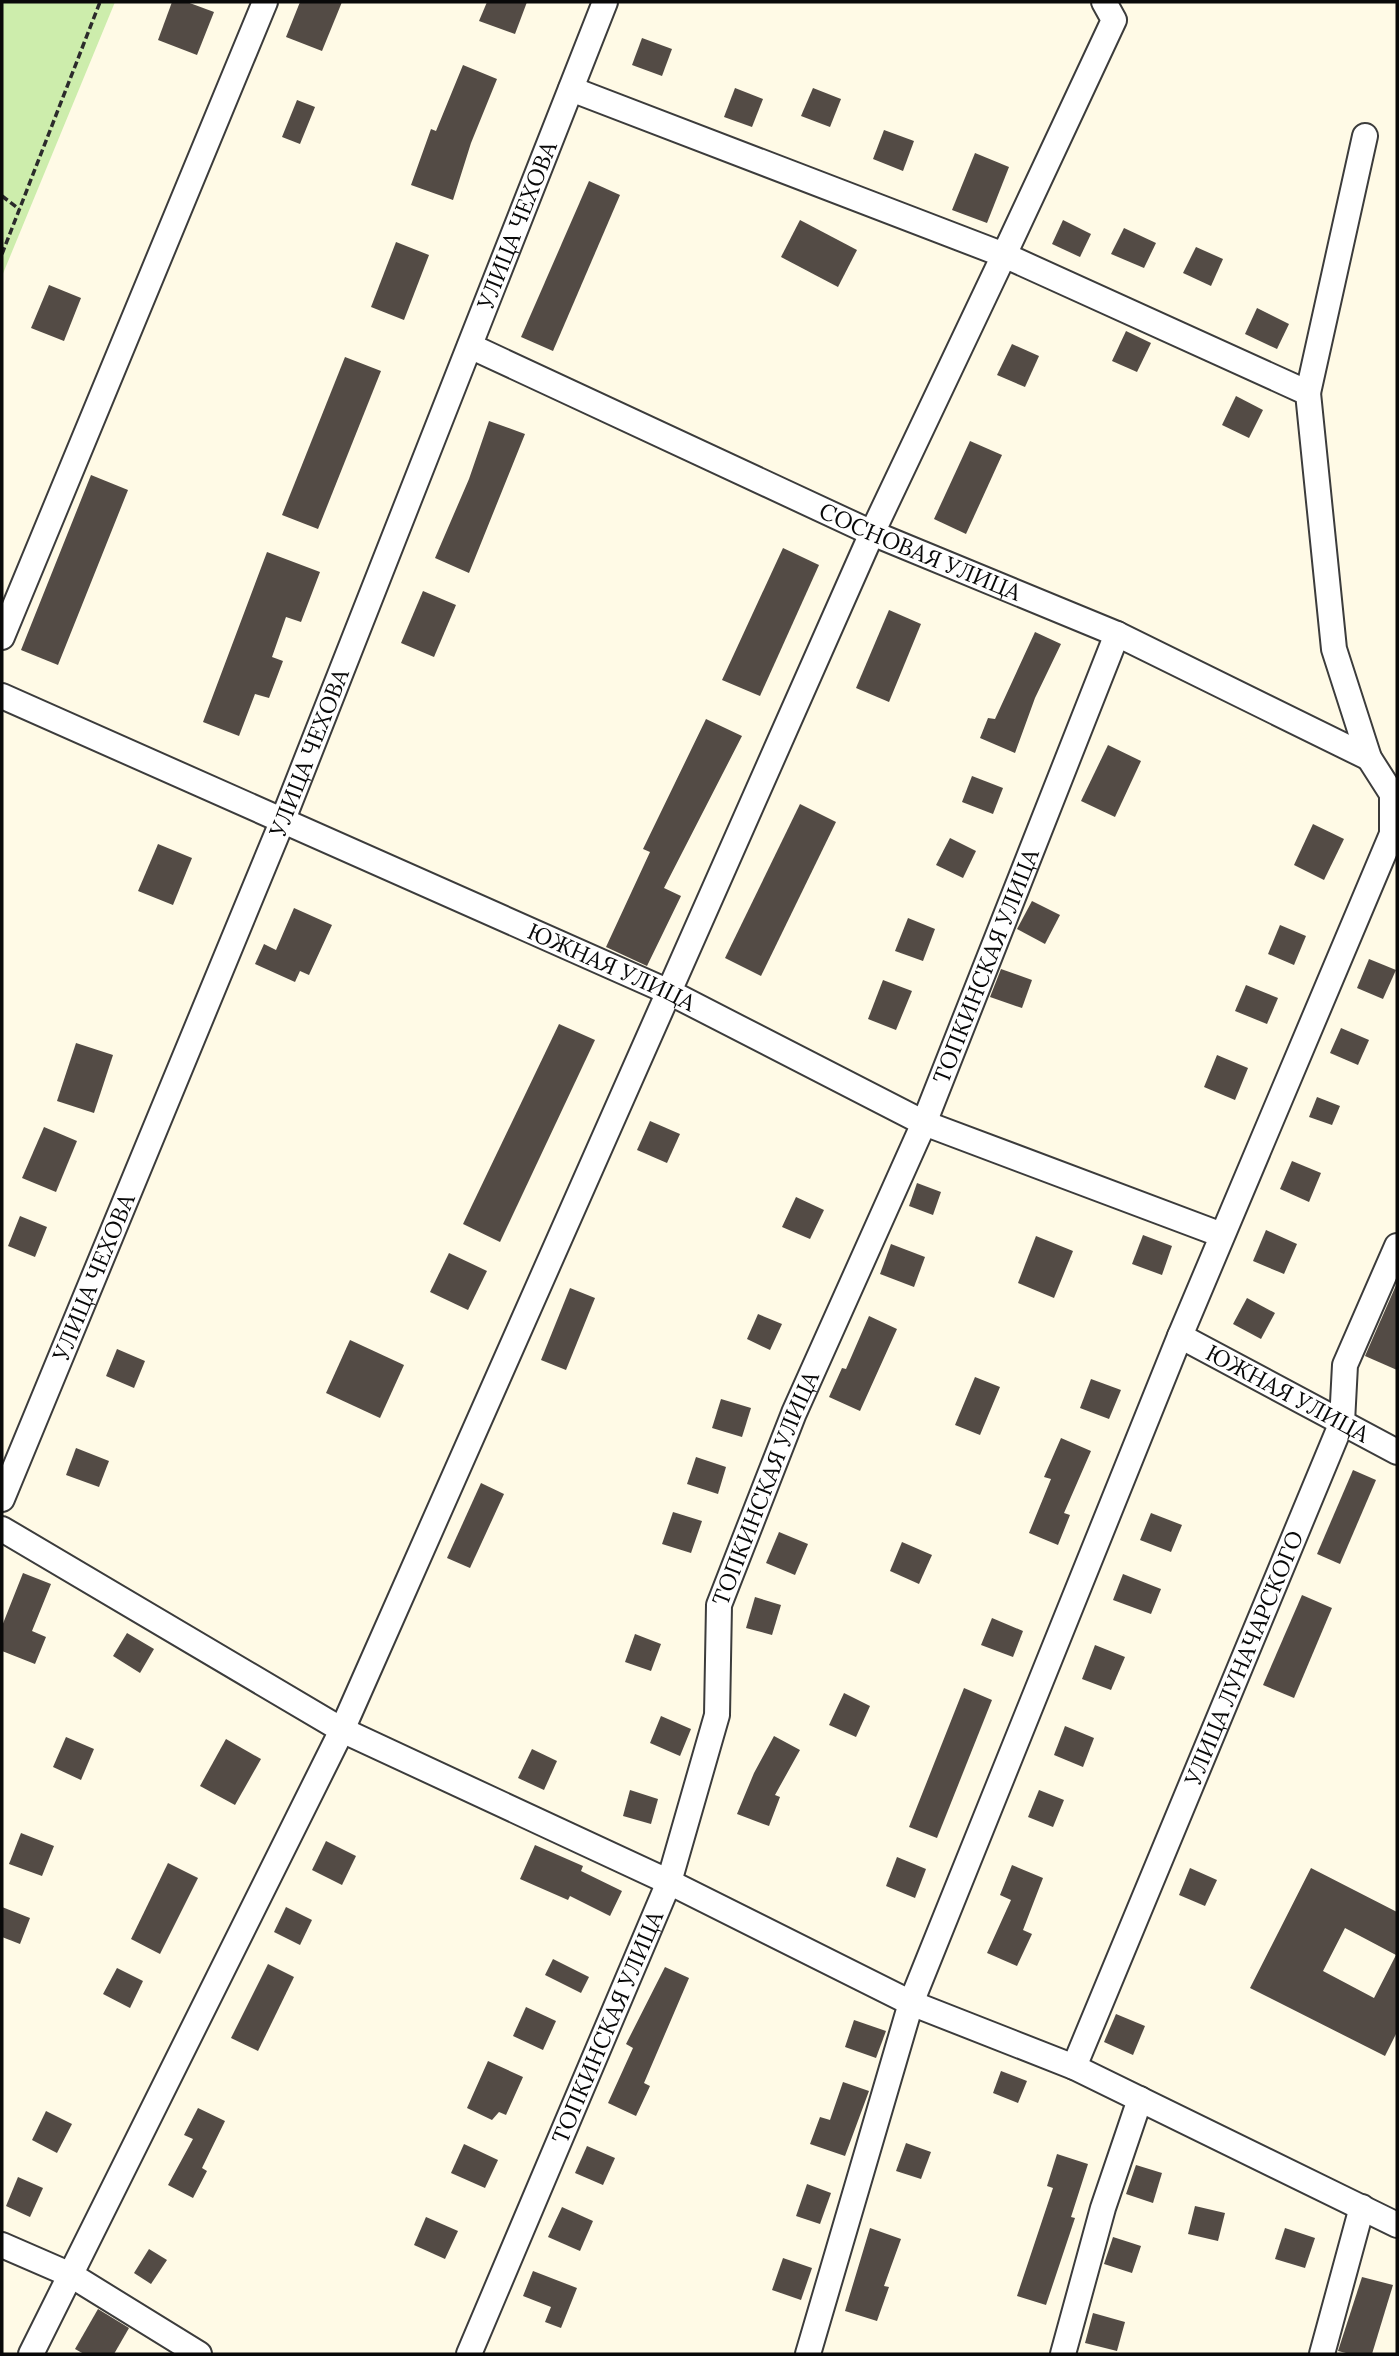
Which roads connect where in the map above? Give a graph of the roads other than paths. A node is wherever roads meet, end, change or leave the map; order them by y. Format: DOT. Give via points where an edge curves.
graph roads {
  1 [pos="265,2"];
  2 [pos="605,2"];
  3 [pos="1104,2"];
  4 [pos="570,89"];
  5 [pos="1365,136"];
  6 [pos="1004,255"];
  7 [pos="470,346"];
  8 [pos="1308,393"];
  9 [pos="872,533"];
  10 [pos="1117,634"];
  11 [pos="2,637"];
  12 [pos="2,696"];
  13 [pos="1369,758"];
  14 [pos="282,822"];
  15 [pos="669,992"];
  16 [pos="924,1123"];
  17 [pos="1222,1236"];
  18 [pos="1397,1246"];
  19 [pos="1180,1336"];
  20 [pos="1342,1422"];
  21 [pos="1397,1452"];
  22 [pos="2,1499"];
  23 [pos="2,1529"];
  24 [pos="342,1730"];
  25 [pos="669,1882"];
  26 [pos="911,2003"];
  27 [pos="1074,2067"];
  28 [pos="1140,2099"];
  29 [pos="1362,2207"];
  30 [pos="1397,2225"];
  31 [pos="2,2245"];
  32 [pos="71,2275"];
  33 [pos="32,2354"];
  34 [pos="199,2354"];
  35 [pos="469,2354"];
  36 [pos="808,2354"];
  37 [pos="1063,2354"];
  38 [pos="1322,2354"];
  1 -- 11 [label="street"];
  2 -- 4 [label="street, УЛИЦА ЧЕХОВА"];
  3 -- 6 [label="street" via="1114,20"];
  4 -- 6 [label="street"];
  4 -- 7 [label="street, УЛИЦА ЧЕХОВА"];
  5 -- 8 [label="street"];
  6 -- 8 [label="street"];
  6 -- 9 [label="street"];
  7 -- 9 [label="street, СОСНОВАЯ УЛИЦА"];
  7 -- 14 [label="street, УЛИЦА ЧЕХОВА"];
  8 -- 13 [label="street" via="1334,649"];
  9 -- 10 [label="street, СОСНОВАЯ УЛИЦА"];
  9 -- 15 [label="street"];
  10 -- 13 [label="street, СОСНОВАЯ УЛИЦА"];
  10 -- 16 [label="street, ТОПКИНСКАЯ УЛИЦА"];
  12 -- 14 [label="street, ЮЖНАЯ УЛИЦА"];
  13 -- 17 [label="street" via="1392,794 1392,834"];
  14 -- 15 [label="street, ЮЖНАЯ УЛИЦА"];
  14 -- 22 [label="street, УЛИЦА ЧЕХОВА"];
  15 -- 16 [label="street, ЮЖНАЯ УЛИЦА"];
  15 -- 24 [label="street"];
  16 -- 17 [label="street, ЮЖНАЯ УЛИЦА"];
  16 -- 25 [label="street, ТОПКИНСКАЯ УЛИЦА" via="794,1413 719,1605 718,1715"];
  17 -- 19 [label="street"];
  18 -- 20 [label="street, УЛИЦА ЛУНАЧАРСКОГО" via="1345,1365"];
  19 -- 20 [label="street, ЮЖНАЯ УЛИЦА"];
  19 -- 26 [label="street"];
  20 -- 21 [label="street, ЮЖНАЯ УЛИЦА"];
  20 -- 27 [label="street, УЛИЦА ЛУНАЧАРСКОГО"];
  23 -- 24 [label="street"];
  24 -- 25 [label="street"];
  24 -- 32 [label="street"];
  25 -- 26 [label="street"];
  25 -- 35 [label="street, ТОПКИНСКАЯ УЛИЦА"];
  26 -- 27 [label="street"];
  26 -- 36 [label="street"];
  27 -- 28 [label="street"];
  28 -- 29 [label="street"];
  28 -- 37 [label="street"];
  29 -- 30 [label="street"];
  29 -- 38 [label="street"];
  31 -- 32 [label="street"];
  32 -- 33 [label="street"];
  32 -- 34 [label="street"];
}
